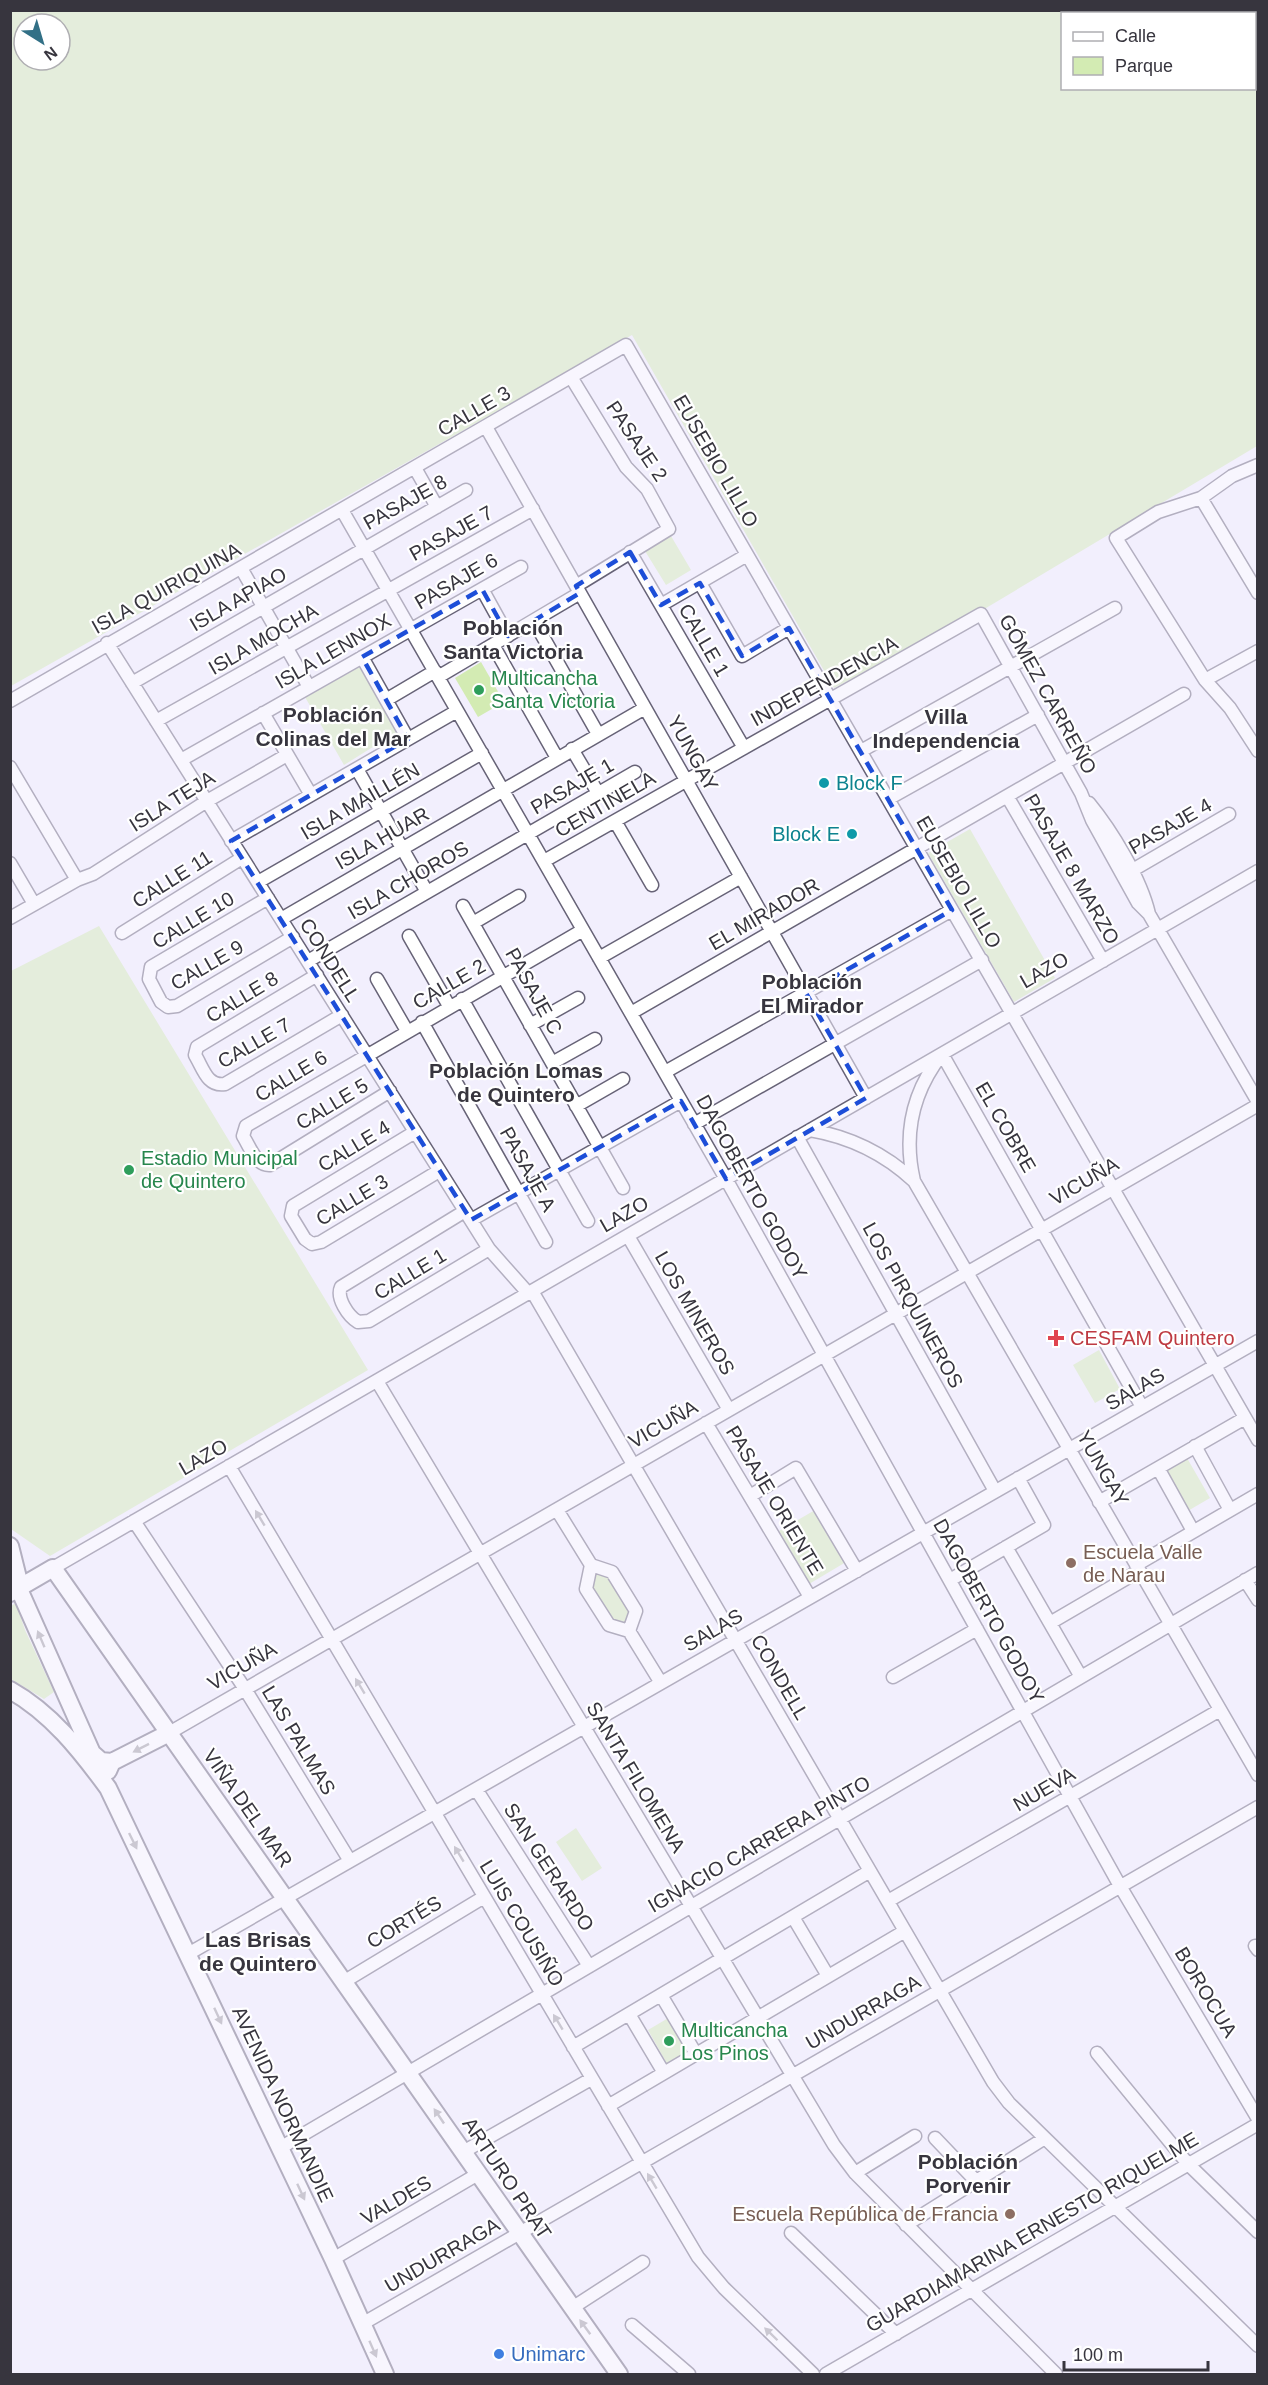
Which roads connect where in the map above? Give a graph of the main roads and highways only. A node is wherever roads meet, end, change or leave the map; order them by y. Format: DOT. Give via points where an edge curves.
graph roads {
  1 [pos="10,1546"];
  2 [pos="53,1568"];
  3 [pos="10,1569"];
  4 [pos="15,1590"];
  5 [pos="10,1690"];
  6 [pos="64,1695"];
  7 [pos="38,1707"];
  8 [pos="169,1733"];
  9 [pos="112,1762"];
  10 [pos="108,1788"];
  11 [pos="409,2072"];
  12 [pos="385,2374"];
  13 [pos="620,2374"];
  1 -- 4 [label="main road"];
  2 -- 4 [label="main road, LAZO"];
  2 -- 8 [label="main road, VIÑA DEL MAR"];
  3 -- 4 [label="main road"];
  6 -- 4 [label="main road, one-way"];
  5 -- 7 [label="main road, AVENIDA NORMANDIE"];
  6 -- 7 [label="main road"];
  6 -- 9 [label="main road" via="94,1756"];
  7 -- 10 [label="main road, AVENIDA NORMANDIE" via="74,1743"];
  8 -- 9 [label="main road, VICUÑA, one-way"];
  8 -- 11 [label="main road, VIÑA DEL MAR"];
  9 -- 10 [label="main road"];
  10 -- 12 [label="main road, AVENIDA NORMANDIE, one-way"];
  13 -- 11 [label="main road, ARTURO PRAT, one-way"];
}
